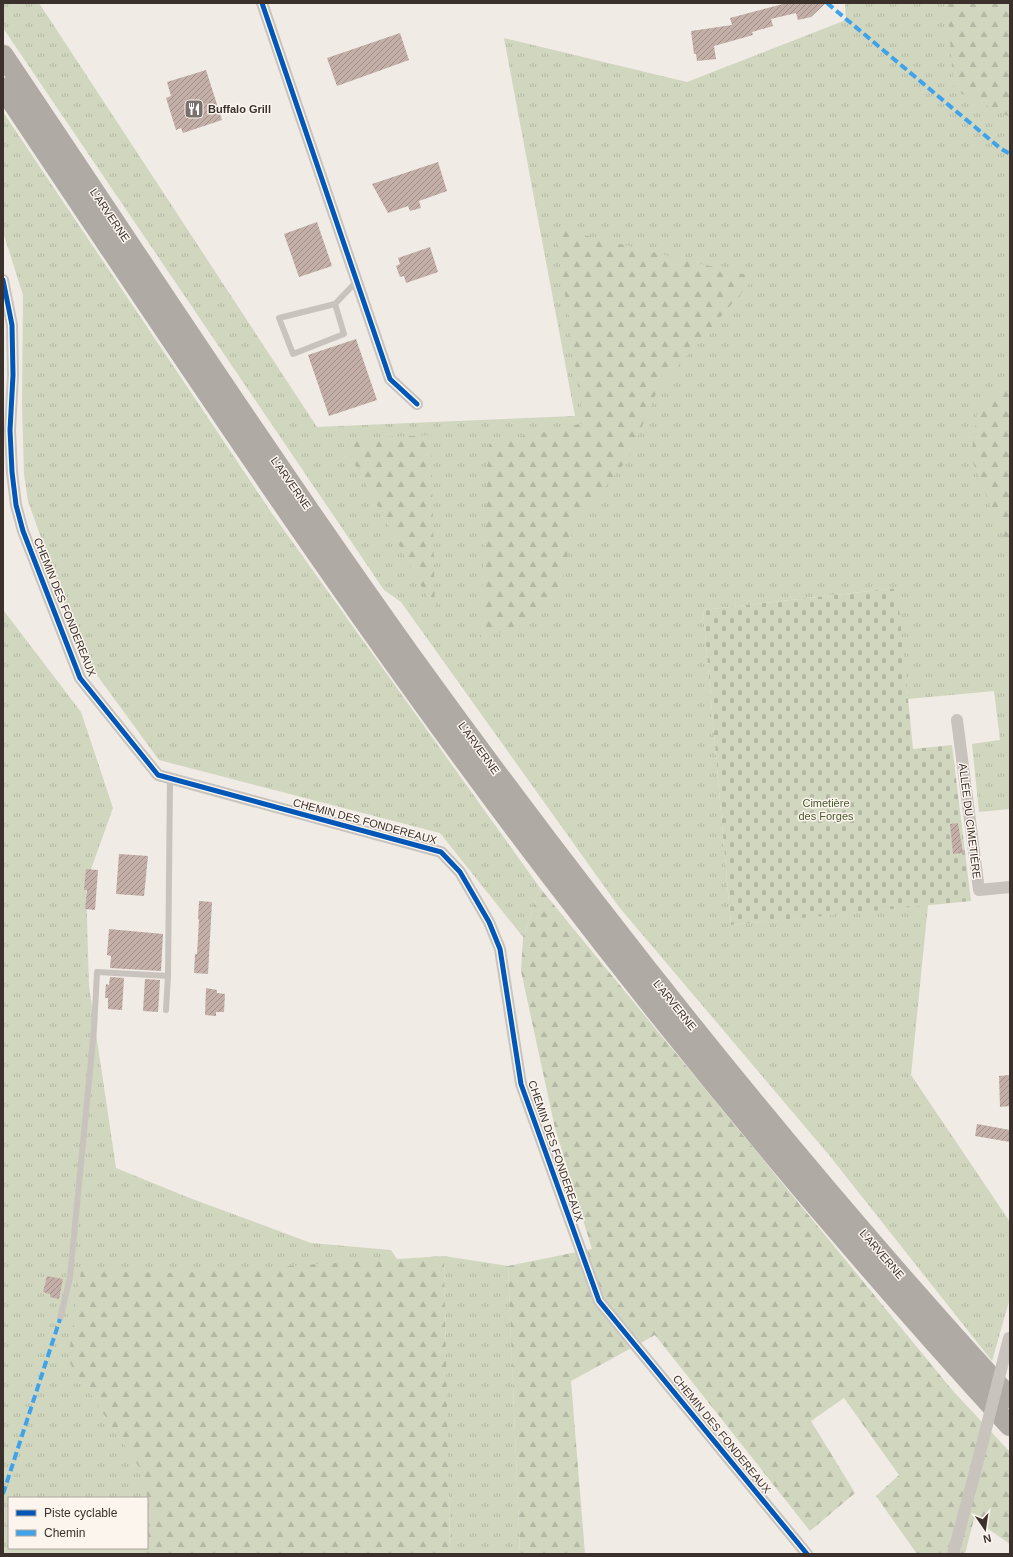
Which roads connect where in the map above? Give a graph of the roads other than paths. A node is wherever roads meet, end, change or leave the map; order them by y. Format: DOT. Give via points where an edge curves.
graph roads {
  1 [pos="262,3"];
  2 [pos="3,55"];
  3 [pos="3,88"];
  4 [pos="3,280"];
  5 [pos="357,281"];
  6 [pos="336,304"];
  7 [pos="417,404"];
  8 [pos="957,720"];
  9 [pos="170,778"];
  10 [pos="1010,886"];
  11 [pos="168,976"];
  12 [pos="166,1010"];
  13 [pos="60,1319"];
  14 [pos="1009,1335"];
  15 [pos="1010,1398"];
  16 [pos="1010,1426"];
  17 [pos="807,1554"];
  18 [pos="953,1554"];
  1 -- 5 [label="street"];
  2 -- 15 [label="highway, L'ARVERNE" via="241,411 336,548 423,672 566,866 644,967 799,1156"];
  3 -- 16 [label="highway, L'ARVERNE" via="232,430 395,664 549,874 696,1062 789,1175"];
  4 -- 9 [label="street, CHEMIN DES FONDEREAUX" via="12,325 12,472 16,505 23,531 80,678 158,775"];
  5 -- 6 [label="lane"];
  5 -- 7 [label="street" via="390,379"];
  6 -- 6 [label="lane" via="279,318 293,354 344,334"];
  8 -- 10 [label="street, ALLÉE DU CIMETIÈRE" via="978,890"];
  9 -- 11 [label="lane"];
  9 -- 17 [label="street, CHEMIN DES FONDEREAUX" via="441,852 460,872 489,922 500,949 521,1084 599,1301"];
  11 -- 12 [label="lane"];
  11 -- 13 [label="lane" via="97,972 94,1029 70,1277"];
  14 -- 18 [label="street, bridge"];
}
